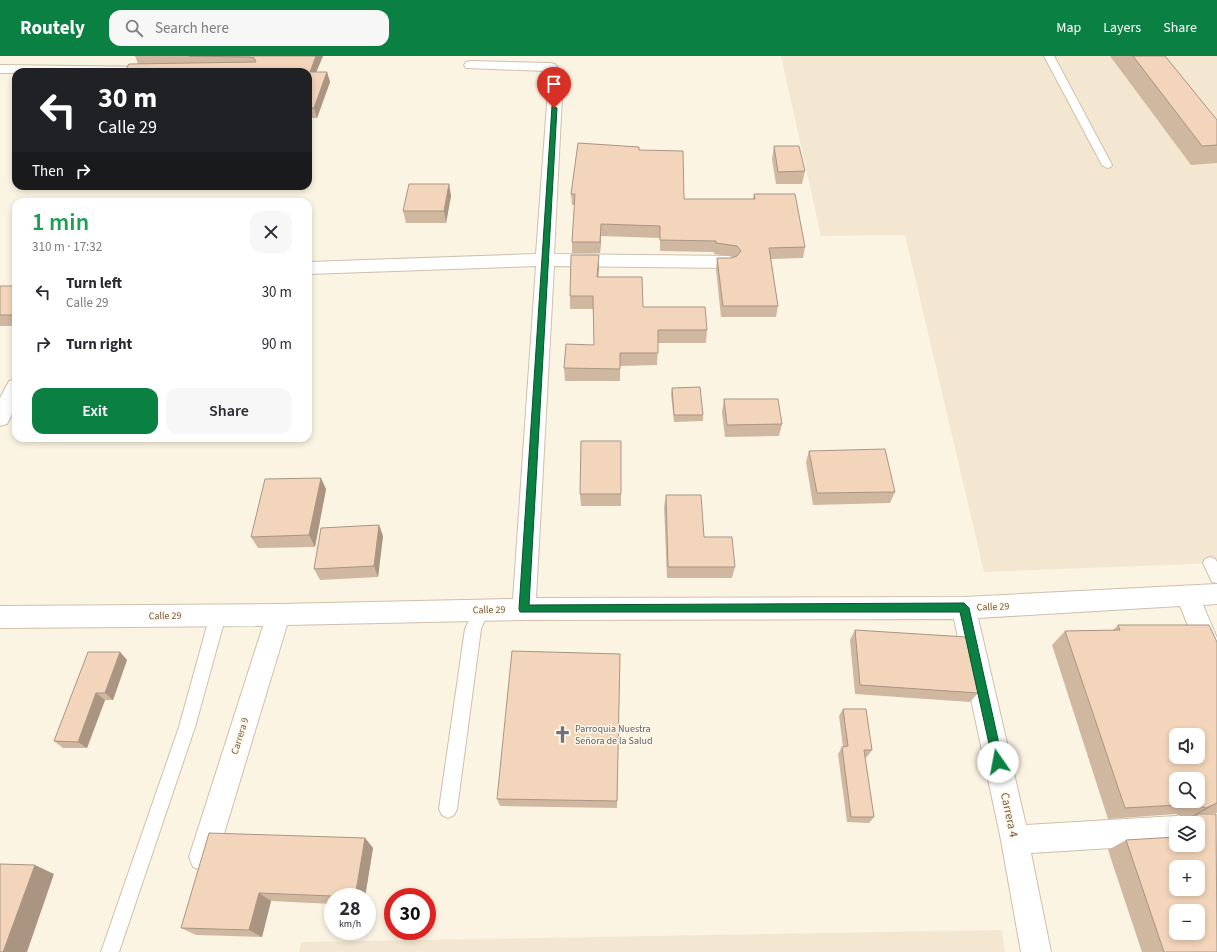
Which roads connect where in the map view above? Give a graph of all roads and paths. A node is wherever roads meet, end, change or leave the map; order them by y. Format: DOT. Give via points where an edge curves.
graph roads {
  1 [pos="55,56"];
  2 [pos="1049,56"];
  3 [pos="471,65"];
  4 [pos="48,68"];
  5 [pos="0,69"];
  6 [pos="12,69"];
  7 [pos="1107,165"];
  8 [pos="546,260"];
  9 [pos="729,262"];
  10 [pos="312,268"];
  11 [pos="12,394"];
  12 [pos="0,418"];
  13 [pos="1210,563"];
  14 [pos="1217,577"];
  15 [pos="1217,594"];
  16 [pos="1187,596"];
  17 [pos="964,608"];
  18 [pos="524,609"];
  19 [pos="481,610"];
  20 [pos="218,615"];
  21 [pos="278,615"];
  22 [pos="0,618"];
  23 [pos="1217,666"];
  24 [pos="448,809"];
  25 [pos="1169,830"];
  26 [pos="1015,840"];
  27 [pos="203,857"];
  28 [pos="110,952"];
  29 [pos="1036,952"];
  1 -- 4 [label="street"];
  2 -- 7 [label="lane"];
  3 -- 8 [label="street" via="550,66 556,77"];
  5 -- 6 [label="street"];
  8 -- 9 [label="street"];
  8 -- 10 [label="street"];
  8 -- 18 [label="street"];
  11 -- 12 [label="street"];
  13 -- 14 [label="lane"];
  15 -- 16 [label="street, Calle 29"];
  16 -- 17 [label="street, Calle 29"];
  16 -- 23 [label="street"];
  17 -- 18 [label="street, Calle 29"];
  17 -- 26 [label="street, Carrera 4"];
  18 -- 19 [label="street, Calle 29"];
  19 -- 21 [label="street, Calle 29"];
  19 -- 24 [label="lane" via="473,629"];
  20 -- 21 [label="street, Calle 29"];
  20 -- 22 [label="street, Calle 29"];
  20 -- 28 [label="lane" via="187,727"];
  21 -- 27 [label="street, Carrera 9"];
  25 -- 26 [label="street"];
  26 -- 29 [label="street, Carrera 4"];
}
